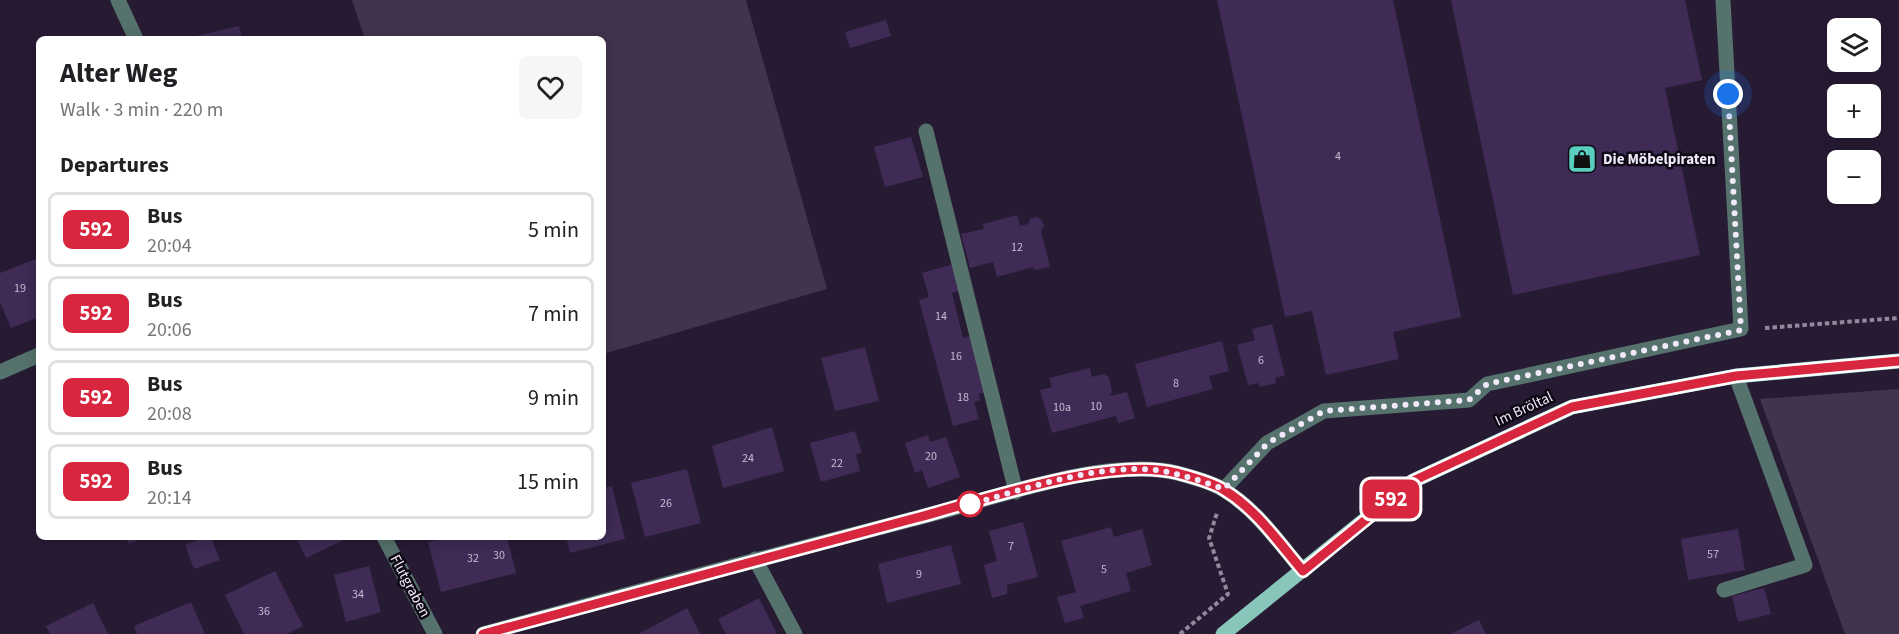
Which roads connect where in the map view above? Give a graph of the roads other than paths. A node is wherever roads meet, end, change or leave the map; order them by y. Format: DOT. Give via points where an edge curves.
graph roads {
  1 [pos="118,0"];
  2 [pos="1723,0"];
  3 [pos="135,36"];
  4 [pos="926,131"];
  5 [pos="36,357"];
  6 [pos="1899,361"];
  7 [pos="0,372"];
  8 [pos="1736,376"];
  9 [pos="1224,489"];
  10 [pos="1016,492"];
  11 [pos="386,540"];
  12 [pos="756,559"];
  13 [pos="1303,571"];
  14 [pos="1724,590"];
  15 [pos="435,634"];
  16 [pos="483,634"];
  17 [pos="795,634"];
  18 [pos="1223,634"];
  1 -- 3 [label="street"];
  2 -- 9 [label="street" via="1741,330 1487,384 1469,400 1324,411 1268,443"];
  4 -- 10 [label="street"];
  5 -- 7 [label="street"];
  6 -- 8 [label="main road, Im Bröltal"];
  8 -- 13 [label="main road, Im Bröltal" via="1572,407 1413,481"];
  8 -- 14 [label="street" via="1804,565"];
  9 -- 10 [label="street" via="1176,473 1135,468 1085,475"];
  9 -- 13 [label="street" via="1257,518"];
  10 -- 12 [label="street"];
  11 -- 15 [label="street, Flutgraben"];
  12 -- 16 [label="street"];
  12 -- 17 [label="street"];
  13 -- 18 [label="main road, Im Bröltal"];
}
